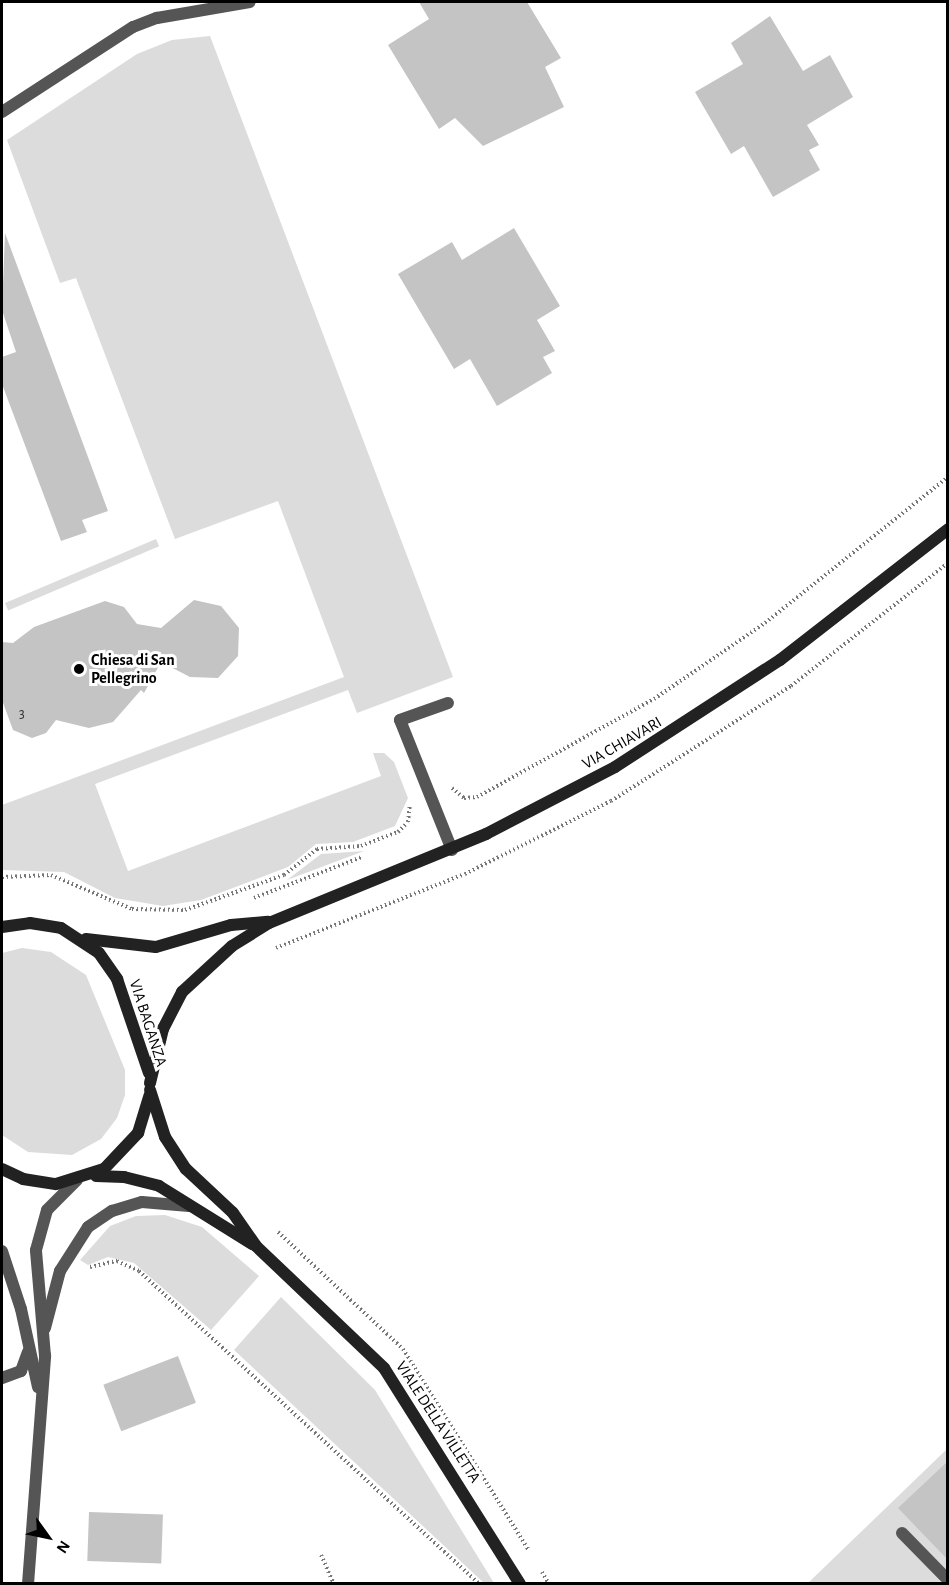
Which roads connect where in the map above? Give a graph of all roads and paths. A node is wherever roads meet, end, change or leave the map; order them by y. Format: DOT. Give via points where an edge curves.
graph roads {
  1 [pos="250,2"];
  2 [pos="2,112"];
  3 [pos="948,477"];
  4 [pos="948,529"];
  5 [pos="948,563"];
  6 [pos="908,595"];
  7 [pos="448,703"];
  8 [pos="429,794"];
  9 [pos="452,850"];
  10 [pos="370,855"];
  11 [pos="2,877"];
  12 [pos="250,900"];
  13 [pos="275,921"];
  14 [pos="2,927"];
  15 [pos="75,934"];
  16 [pos="150,1086"];
  17 [pos="2,1169"];
  18 [pos="83,1178"];
  19 [pos="205,1214"];
  20 [pos="256,1246"];
  21 [pos="72,1247"];
  22 [pos="2,1251"];
  23 [pos="44,1341"];
  24 [pos="28,1342"];
  25 [pos="4,1377"];
  26 [pos="38,1400"];
  27 [pos="902,1533"];
  28 [pos="321,1555"];
  29 [pos="948,1580"];
  30 [pos="28,1584"];
  31 [pos="334,1584"];
  32 [pos="479,1584"];
  33 [pos="520,1584"];
  1 -- 2 [label="street" via="157,18 133,27"];
  3 -- 8 [label="path" via="765,623 654,699 477,797 464,798 449,788"];
  4 -- 9 [label="street, VIA CHIAVARI" via="712,708 559,798"];
  5 -- 6 [label="path"];
  7 -- 8 [label="street" via="400,720"];
  8 -- 9 [label="street"];
  8 -- 11 [label="path" via="411,802 408,822 398,832 361,846 317,849 284,875 185,909 132,909 51,876"];
  9 -- 13 [label="street, VIA CHIAVARI"];
  10 -- 12 [label="path"];
  13 -- 15 [label="street, VIA CHIAVARI" via="231,925 156,947 108,944"];
  13 -- 16 [label="street, VIA CHIAVARI" via="218,956 182,992 163,1029"];
  14 -- 15 [label="street, VIA BAGANZA" via="45,924"];
  15 -- 16 [label="street, VIA BAGANZA" via="99,953 117,979 146,1056"];
  16 -- 18 [label="street, VIA BAGANZA" via="145,1118 128,1147"];
  16 -- 20 [label="street, VIALE DELLA VILLETTA" via="172,1150 232,1213"];
  17 -- 18 [label="street" via="40,1183"];
  18 -- 19 [label="street, VIALE DELLA VILLETTA" via="124,1177 159,1186"];
  18 -- 23 [label="street, VIA BAGANZA" via="53,1202 38,1239 35,1276"];
  19 -- 20 [label="street, VIALE DELLA VILLETTA"];
  19 -- 21 [label="street" via="173,1202 126,1205 99,1219"];
  20 -- 33 [label="street, VIALE DELLA VILLETTA" via="384,1368"];
  21 -- 23 [label="street" via="55,1284"];
  21 -- 32 [label="path" via="78,1263 86,1269 117,1261 139,1271"];
  22 -- 24 [label="street, VIA BAGANZA"];
  23 -- 26 [label="street, VIA BAGANZA"];
  24 -- 25 [label="street" via="24,1367"];
  24 -- 26 [label="street, VIA BAGANZA"];
  25 -- 26 [label="street" via="30,1383"];
  26 -- 30 [label="street, VIA BAGANZA"];
  27 -- 29 [label="street"];
  28 -- 31 [label="path"];
}
